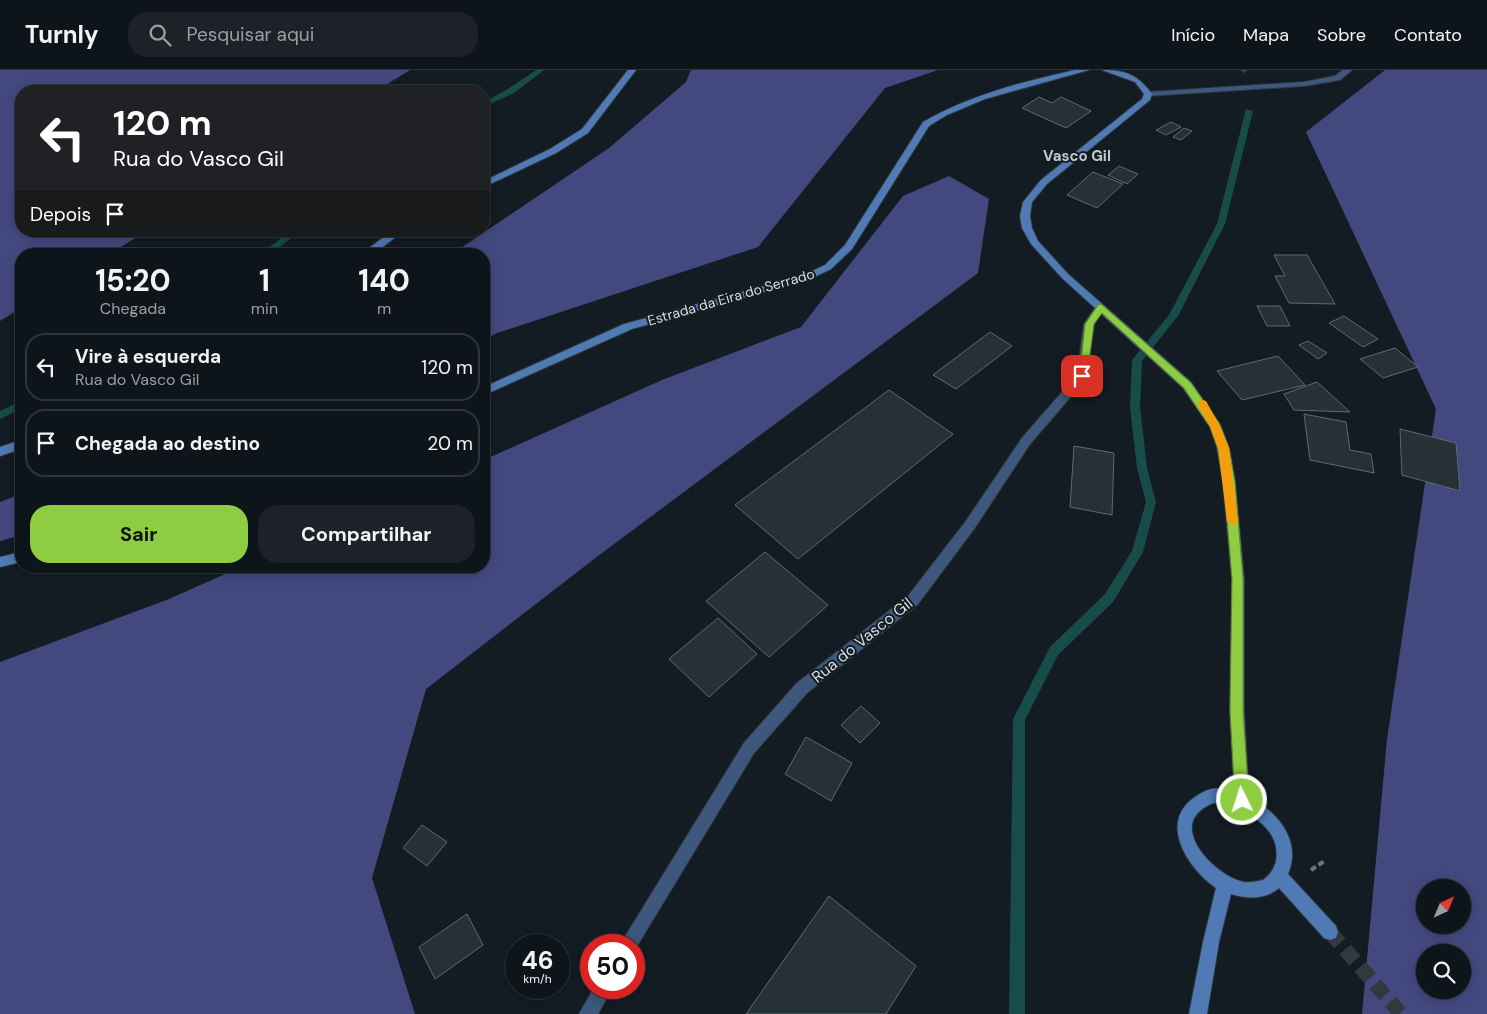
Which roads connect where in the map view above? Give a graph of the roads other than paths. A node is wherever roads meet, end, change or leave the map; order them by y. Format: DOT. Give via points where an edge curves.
graph roads {
  1 [pos="632,70"];
  2 [pos="1085,70"];
  3 [pos="1106,70"];
  4 [pos="1348,70"];
  5 [pos="1148,94"];
  6 [pos="490,181"];
  7 [pos="390,237"];
  8 [pos="375,248"];
  9 [pos="1101,307"];
  10 [pos="490,389"];
  11 [pos="15,446"];
  12 [pos="0,452"];
  13 [pos="15,558"];
  14 [pos="0,562"];
  15 [pos="1242,800"];
  16 [pos="1279,876"];
  17 [pos="1225,885"];
  18 [pos="1330,932"];
  19 [pos="635,934"];
  20 [pos="597,999"];
  21 [pos="588,1014"];
  22 [pos="1198,1014"];
  1 -- 6 [label="main road" via="585,131 553,151"];
  2 -- 10 [label="main road, Estrada da Eira do Serrado" via="991,96 944,112 926,124 850,247 828,267 807,277 628,326"];
  3 -- 5 [label="main road" via="1138,80"];
  4 -- 5 [label="street" via="1337,78 1304,84"];
  5 -- 9 [label="main road" via="1142,106 1044,182 1028,202 1025,216 1031,235 1048,259"];
  7 -- 8 [label="main road"];
  9 -- 15 [label="main road" via="1187,385 1215,426 1223,448 1238,579 1237,711"];
  9 -- 19 [label="street, Rua do Vasco Gil" via="1089,324 1082,376 1026,441 970,525 913,600 802,688 749,748"];
  11 -- 12 [label="main road"];
  13 -- 14 [label="main road"];
  15 -- 16 [label="main road" via="1257,808 1279,834 1286,850"];
  15 -- 17 [label="main road" via="1227,795 1206,797 1190,807 1185,819 1189,847 1198,863"];
  16 -- 17 [label="main road" via="1266,888 1247,891"];
  16 -- 18 [label="main road"];
  17 -- 22 [label="main road"];
  20 -- 21 [label="street"];
}
